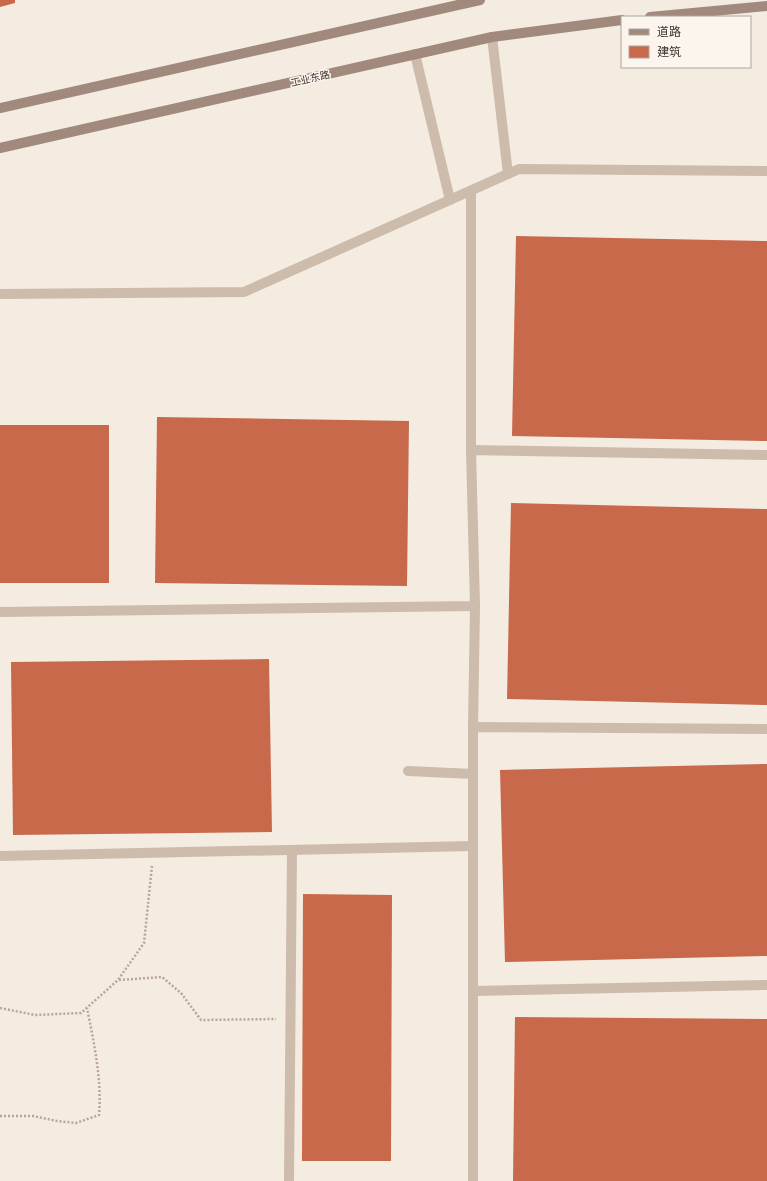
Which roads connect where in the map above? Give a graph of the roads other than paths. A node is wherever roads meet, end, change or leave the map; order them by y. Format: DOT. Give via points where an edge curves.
graph roads {
  1 [pos="480,0"];
  2 [pos="767,6"];
  3 [pos="661,16"];
  4 [pos="621,20"];
  5 [pos="492,37"];
  6 [pos="415,54"];
  7 [pos="0,108"];
  8 [pos="0,148"];
  9 [pos="767,171"];
  10 [pos="508,174"];
  11 [pos="471,191"];
  12 [pos="450,200"];
  13 [pos="0,294"];
  14 [pos="471,450"];
  15 [pos="767,455"];
  16 [pos="475,606"];
  17 [pos="0,612"];
  18 [pos="473,727"];
  19 [pos="767,729"];
  20 [pos="408,772"];
  21 [pos="473,774"];
  22 [pos="473,846"];
  23 [pos="292,850"];
  24 [pos="0,856"];
  25 [pos="767,985"];
  26 [pos="473,991"];
  27 [pos="289,1181"];
  28 [pos="473,1181"];
  1 -- 7 [label="main road"];
  2 -- 3 [label="main road"];
  4 -- 5 [label="main road, 工业东路"];
  5 -- 6 [label="main road, 工业东路"];
  5 -- 10 [label="street"];
  6 -- 8 [label="main road, 工业东路"];
  6 -- 12 [label="street"];
  9 -- 10 [label="street" via="519,169"];
  10 -- 11 [label="street"];
  11 -- 12 [label="street"];
  11 -- 14 [label="street"];
  12 -- 13 [label="street" via="244,292"];
  14 -- 15 [label="street"];
  14 -- 16 [label="street"];
  16 -- 17 [label="street"];
  16 -- 18 [label="street"];
  18 -- 19 [label="street"];
  18 -- 21 [label="street"];
  20 -- 21 [label="street"];
  21 -- 22 [label="street"];
  22 -- 23 [label="street"];
  22 -- 26 [label="street"];
  23 -- 24 [label="street"];
  23 -- 27 [label="street"];
  25 -- 26 [label="street"];
  26 -- 28 [label="street"];
}
